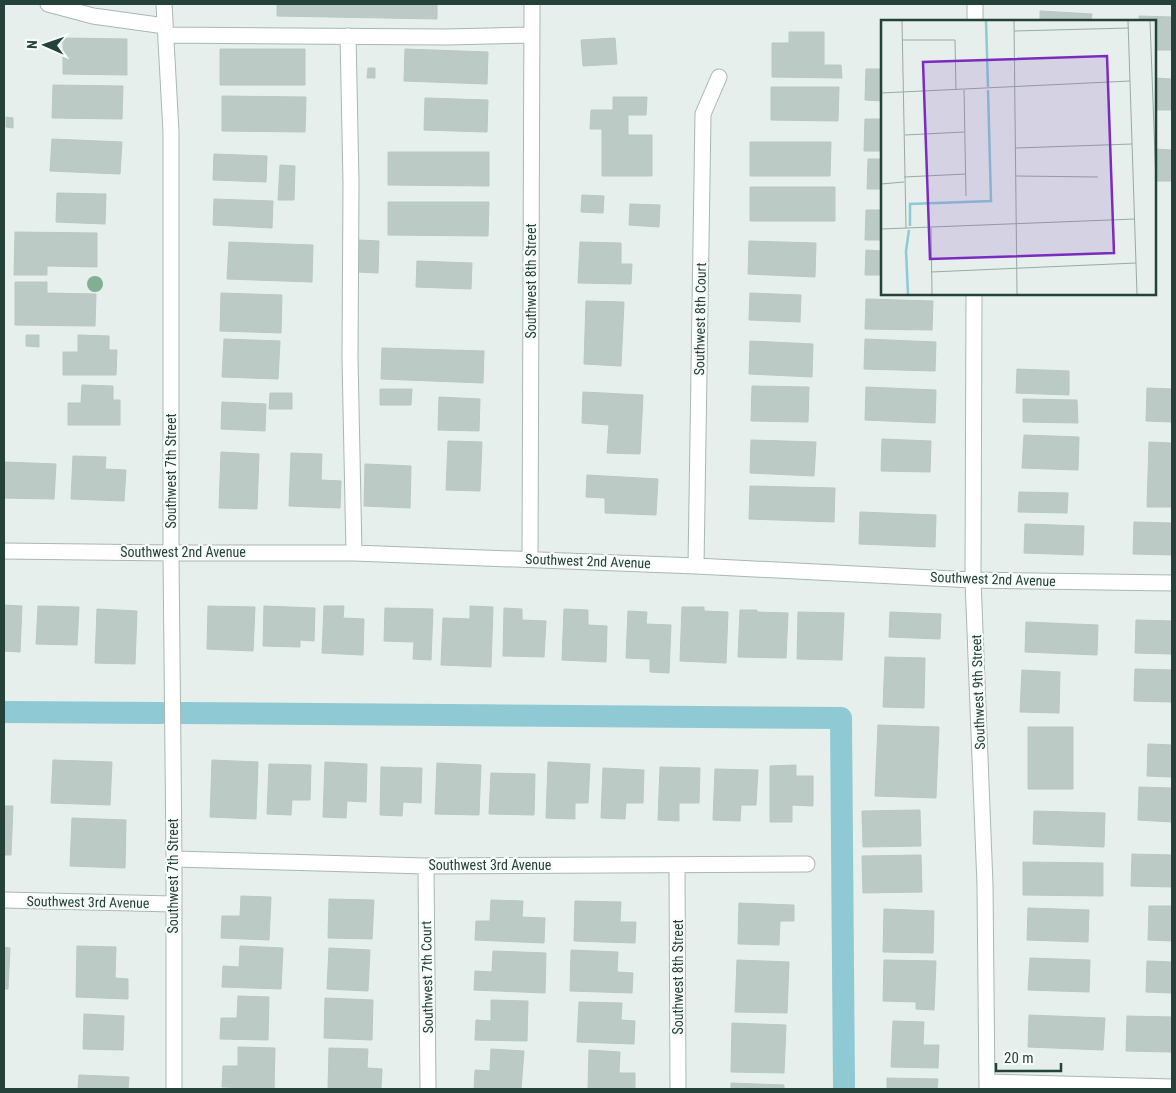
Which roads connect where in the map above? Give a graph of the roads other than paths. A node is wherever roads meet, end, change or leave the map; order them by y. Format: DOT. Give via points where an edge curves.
graph roads {
  1 [pos="48,4"];
  2 [pos="164,4"];
  3 [pos="532,4"];
  4 [pos="975,4"];
  5 [pos="975,20"];
  6 [pos="166,31"];
  7 [pos="532,35"];
  8 [pos="348,36"];
  9 [pos="719,77"];
  10 [pos="974,295"];
  11 [pos="4,551"];
  12 [pos="171,553"];
  13 [pos="354,553"];
  14 [pos="530,559"];
  15 [pos="696,566"];
  16 [pos="974,580"];
  17 [pos="1172,582"];
  18 [pos="174,859"];
  19 [pos="807,864"];
  20 [pos="677,865"];
  21 [pos="426,866"];
  22 [pos="4,900"];
  23 [pos="173,904"];
  24 [pos="987,1086"];
  25 [pos="1172,1087"];
  26 [pos="174,1089"];
  27 [pos="428,1089"];
  28 [pos="678,1089"];
  1 -- 6 [label="street"];
  2 -- 6 [label="street, Southwest 7th Street"];
  3 -- 7 [label="street, Southwest 8th Street"];
  4 -- 5 [label="street"];
  6 -- 8 [label="street"];
  6 -- 12 [label="street, Southwest 7th Street" via="172,132"];
  7 -- 8 [label="street"];
  7 -- 14 [label="street, Southwest 8th Street"];
  8 -- 13 [label="street"];
  9 -- 15 [label="street, Southwest 8th Court" via="703,114"];
  10 -- 16 [label="street, Southwest 9th Street"];
  11 -- 12 [label="street, Southwest 2nd Avenue"];
  12 -- 13 [label="street, Southwest 2nd Avenue"];
  12 -- 18 [label="street, Southwest 7th Street"];
  13 -- 14 [label="street, Southwest 2nd Avenue"];
  14 -- 15 [label="street, Southwest 2nd Avenue"];
  15 -- 16 [label="street, Southwest 2nd Avenue"];
  16 -- 17 [label="street, Southwest 2nd Avenue"];
  16 -- 24 [label="street, Southwest 9th Street" via="985,885"];
  18 -- 21 [label="street, Southwest 3rd Avenue"];
  18 -- 23 [label="street, Southwest 7th Street"];
  19 -- 20 [label="street, Southwest 3rd Avenue"];
  20 -- 21 [label="street, Southwest 3rd Avenue"];
  20 -- 28 [label="street, Southwest 8th Street"];
  21 -- 27 [label="street, Southwest 7th Court"];
  22 -- 23 [label="street, Southwest 3rd Avenue"];
  23 -- 26 [label="street, Southwest 7th Street"];
  24 -- 25 [label="street"];
}
